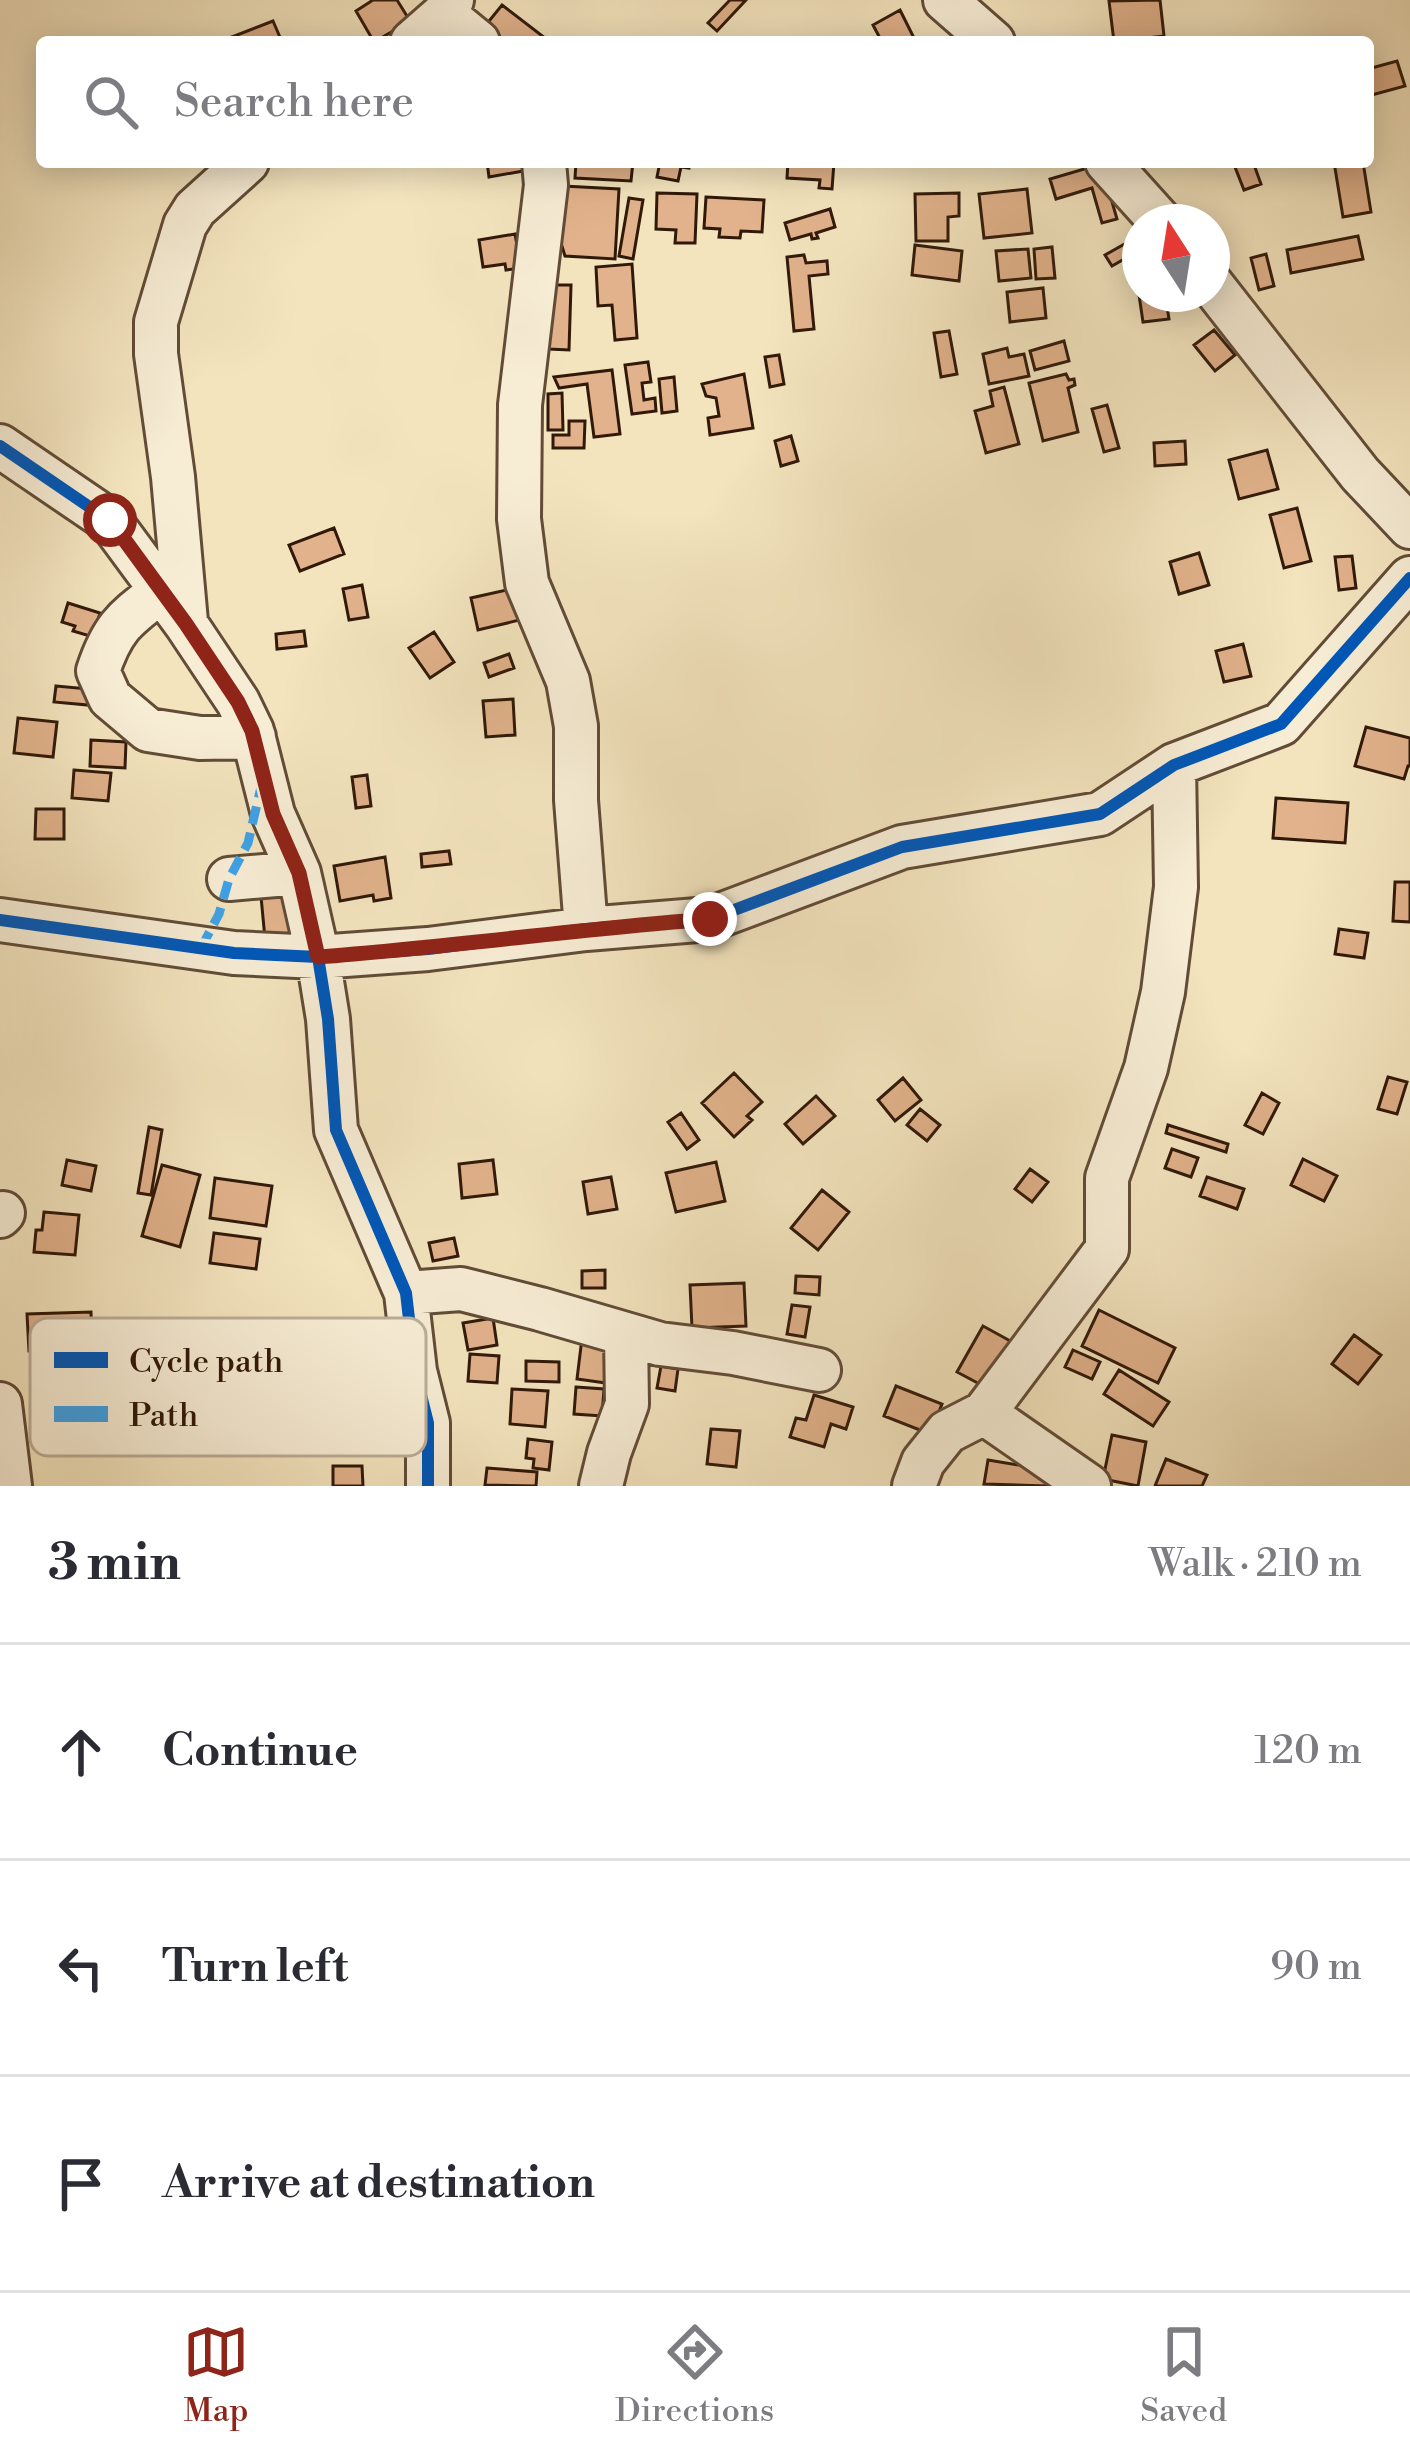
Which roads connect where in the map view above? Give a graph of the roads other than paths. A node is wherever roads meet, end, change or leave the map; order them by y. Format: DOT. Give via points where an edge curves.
graph roads {
  1 [pos="945,0"];
  2 [pos="448,7"];
  3 [pos="418,36"];
  4 [pos="473,36"];
  5 [pos="986,36"];
  6 [pos="240,168"];
  7 [pos="545,168"];
  8 [pos="1112,168"];
  9 [pos="1145,204"];
  10 [pos="1230,309"];
  11 [pos="4,462"];
  12 [pos="1410,527"];
  13 [pos="1410,578"];
  14 [pos="174,607"];
  15 [pos="254,737"];
  16 [pos="1174,765"];
  17 [pos="299,873"];
  18 [pos="229,879"];
  19 [pos="0,920"];
  20 [pos="586,929"];
  21 [pos="318,957"];
  22 [pos="406,1293"];
  23 [pos="409,1318"];
  24 [pos="626,1334"];
  25 [pos="819,1370"];
  26 [pos="0,1403"];
  27 [pos="984,1413"];
  28 [pos="426,1415"];
  29 [pos="10,1486"];
  30 [pos="428,1486"];
  31 [pos="601,1486"];
  32 [pos="914,1486"];
  33 [pos="1089,1486"];
  1 -- 5 [label="street"];
  2 -- 3 [label="street"];
  2 -- 4 [label="street"];
  6 -- 14 [label="street" via="184,225 155,322 173,477"];
  7 -- 20 [label="street" via="520,405 519,519 527,583 568,681 576,726"];
  8 -- 9 [label="street"];
  10 -- 12 [label="street"];
  11 -- 14 [label="street" via="110,520"];
  13 -- 16 [label="street" via="1281,724"];
  14 -- 15 [label="street"];
  14 -- 15 [label="street" via="129,616 109,638 98,671 110,698 148,730"];
  15 -- 17 [label="street" via="273,814"];
  16 -- 20 [label="street" via="1100,814 902,847 710,919"];
  16 -- 27 [label="street" via="1177,886 1146,1068 1107,1178 1107,1250"];
  17 -- 18 [label="street"];
  17 -- 21 [label="street"];
  19 -- 21 [label="street"];
  20 -- 21 [label="street"];
  21 -- 22 [label="street" via="337,1130"];
  22 -- 23 [label="street"];
  22 -- 24 [label="street" via="461,1289"];
  24 -- 25 [label="street"];
  24 -- 31 [label="street" via="627,1404"];
  26 -- 29 [label="street"];
  27 -- 32 [label="street" via="947,1432"];
  27 -- 33 [label="street"];
  28 -- 30 [label="street"];
}
